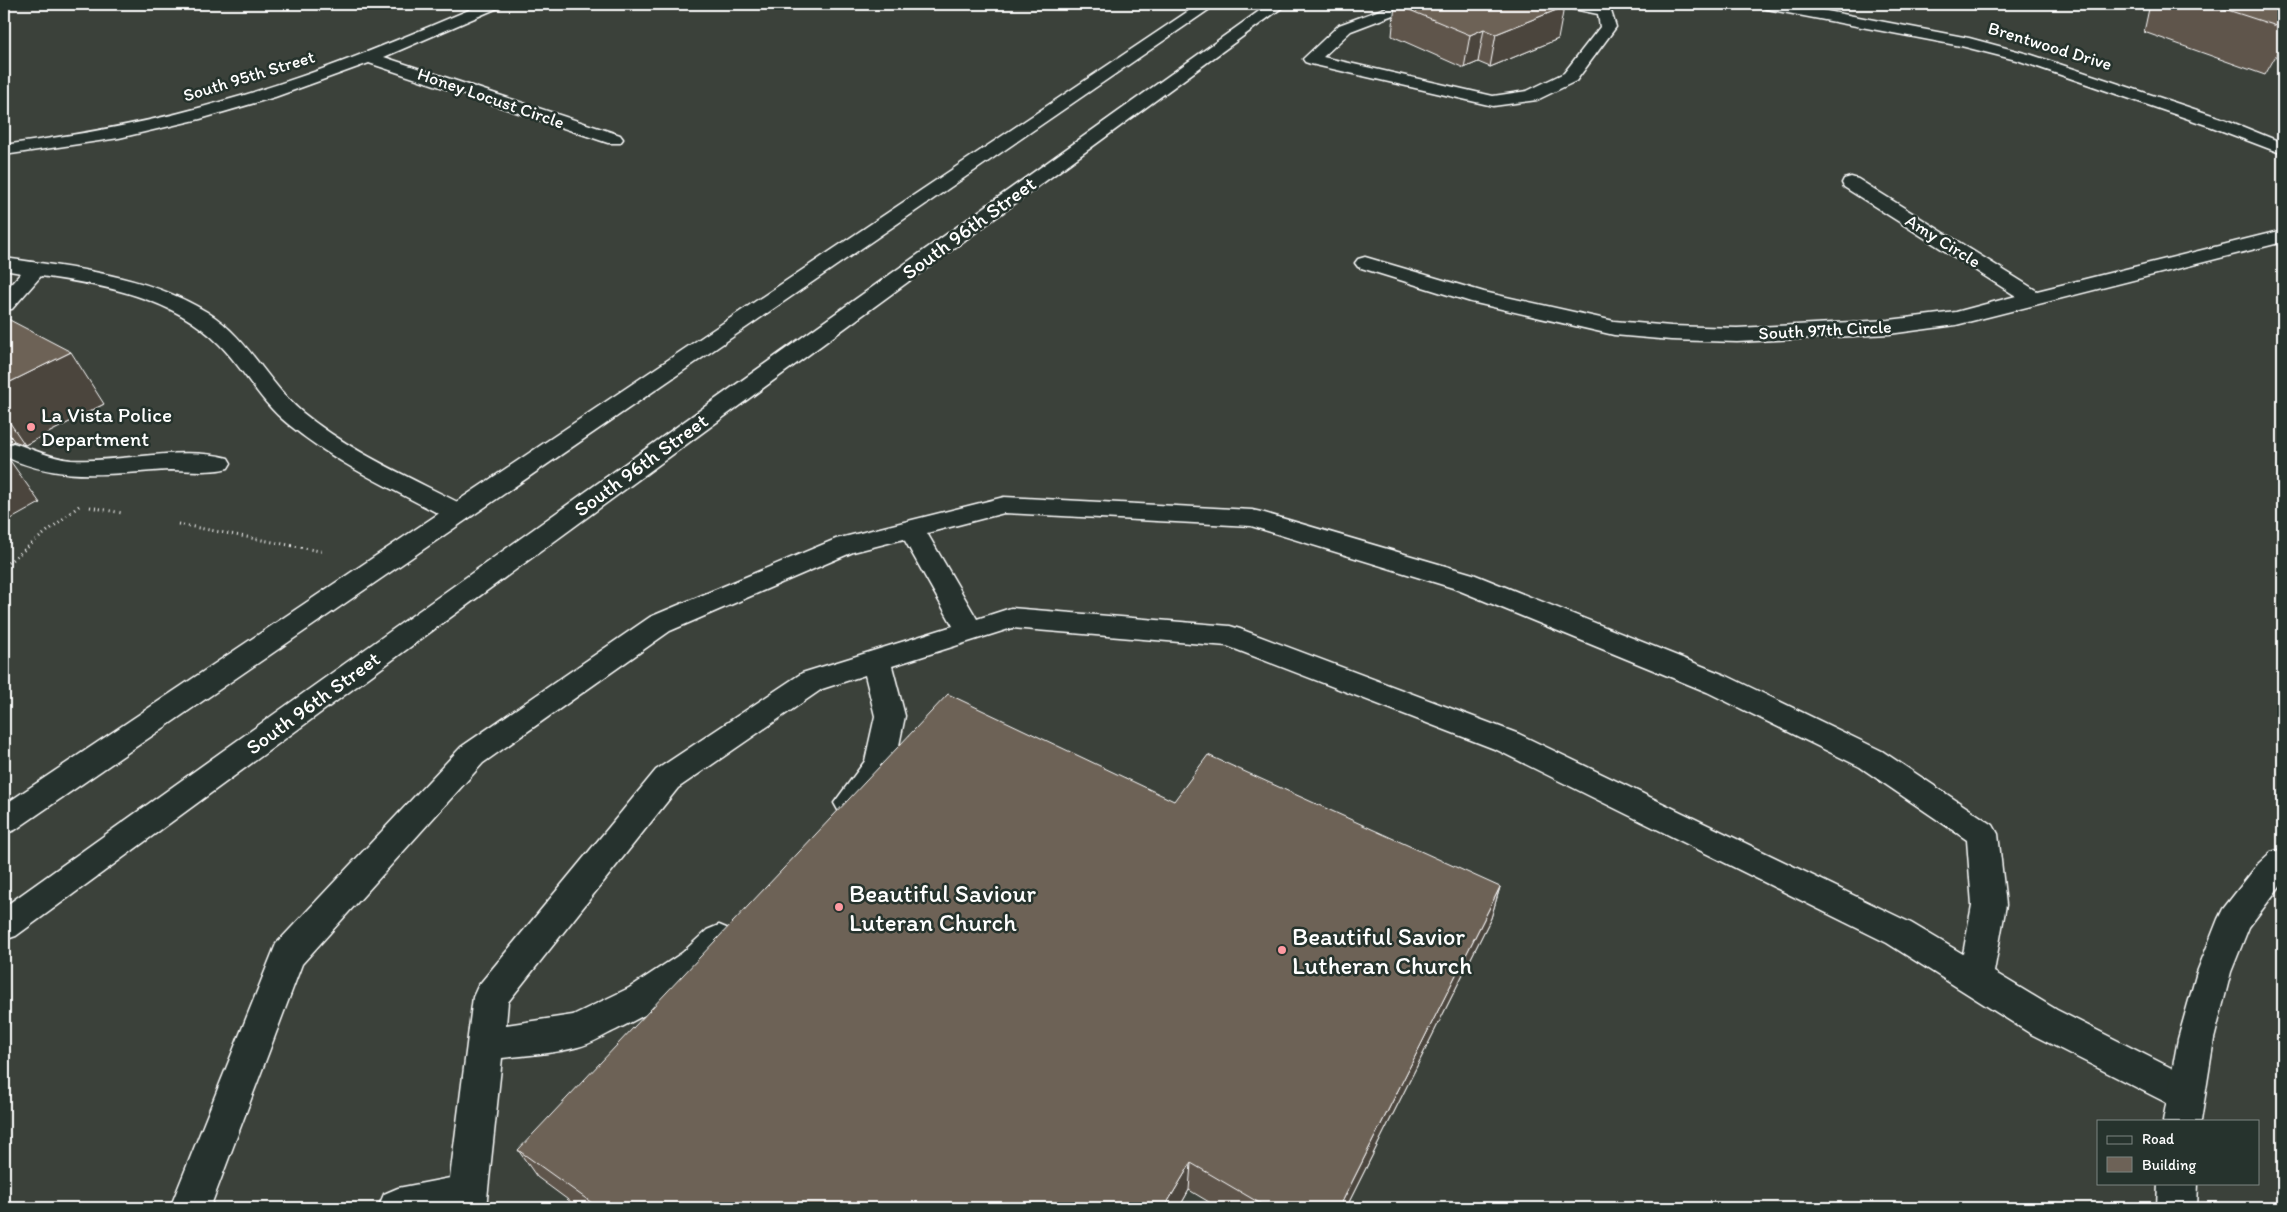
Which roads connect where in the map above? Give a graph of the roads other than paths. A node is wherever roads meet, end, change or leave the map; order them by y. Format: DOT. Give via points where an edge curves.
graph roads {
  1 [pos="495,4"];
  2 [pos="1209,4"];
  3 [pos="1278,4"];
  4 [pos="1409,4"];
  5 [pos="1568,4"];
  6 [pos="1767,4"];
  7 [pos="1608,8"];
  8 [pos="368,57"];
  9 [pos="614,139"];
  10 [pos="2283,149"];
  11 [pos="4,150"];
  12 [pos="1851,183"];
  13 [pos="2283,236"];
  14 [pos="1365,263"];
  15 [pos="4,264"];
  16 [pos="36,269"];
  17 [pos="2036,299"];
  18 [pos="4,304"];
  19 [pos="13,451"];
  20 [pos="219,463"];
  21 [pos="458,513"];
  22 [pos="911,528"];
  23 [pos="970,631"];
  24 [pos="876,661"];
  25 [pos="4,821"];
  26 [pos="829,828"];
  27 [pos="2283,862"];
  28 [pos="739,920"];
  29 [pos="4,926"];
  30 [pos="1974,979"];
  31 [pos="486,1044"];
  32 [pos="2184,1107"];
  33 [pos="2178,1184"];
  34 [pos="467,1201"];
  35 [pos="190,1208"];
  36 [pos="398,1208"];
  37 [pos="2177,1208"];
  1 -- 8 [label="main road, South 95th Street"];
  2 -- 21 [label="main road"];
  3 -- 29 [label="main road, South 96th Street"];
  4 -- 7 [label="main road" via="1345,28 1311,60 1493,101 1531,96 1570,77 1608,27"];
  5 -- 7 [label="main road"];
  6 -- 10 [label="main road, Brentwood Drive" via="1953,39 2026,58 2218,123"];
  8 -- 9 [label="main road, Honey Locust Circle"];
  8 -- 11 [label="main road, South 95th Street" via="285,88 189,116 84,138"];
  12 -- 17 [label="main road, Amy Circle"];
  13 -- 17 [label="main road, South 97th Circle"];
  14 -- 17 [label="main road, South 97th Circle" via="1542,313 1614,328 1672,333 1737,335 1890,327 1956,318"];
  15 -- 16 [label="main road"];
  16 -- 18 [label="main road"];
  16 -- 21 [label="main road" via="119,285 200,316 234,344 293,417 376,470"];
  19 -- 20 [label="main road" via="40,463 71,469 193,461"];
  21 -- 25 [label="main road"];
  22 -- 23 [label="main road"];
  22 -- 30 [label="main road" via="1004,505 1252,518 1463,581 1717,684 1871,759 1982,834 1989,905"];
  22 -- 35 [label="main road" via="845,545 660,624 472,755 288,955"];
  23 -- 24 [label="main road"];
  23 -- 30 [label="main road" via="1011,618 1230,636 1508,742 1900,933"];
  24 -- 26 [label="main road" via="890,716 880,765"];
  24 -- 31 [label="main road" via="812,681 667,779 491,997"];
  27 -- 32 [label="main road" via="2235,919 2214,972 2196,1039"];
  28 -- 31 [label="main road" via="694,964 642,999 577,1031"];
  30 -- 32 [label="main road"];
  31 -- 34 [label="main road"];
  33 -- 37 [label="main road"];
  34 -- 36 [label="main road"];
}
